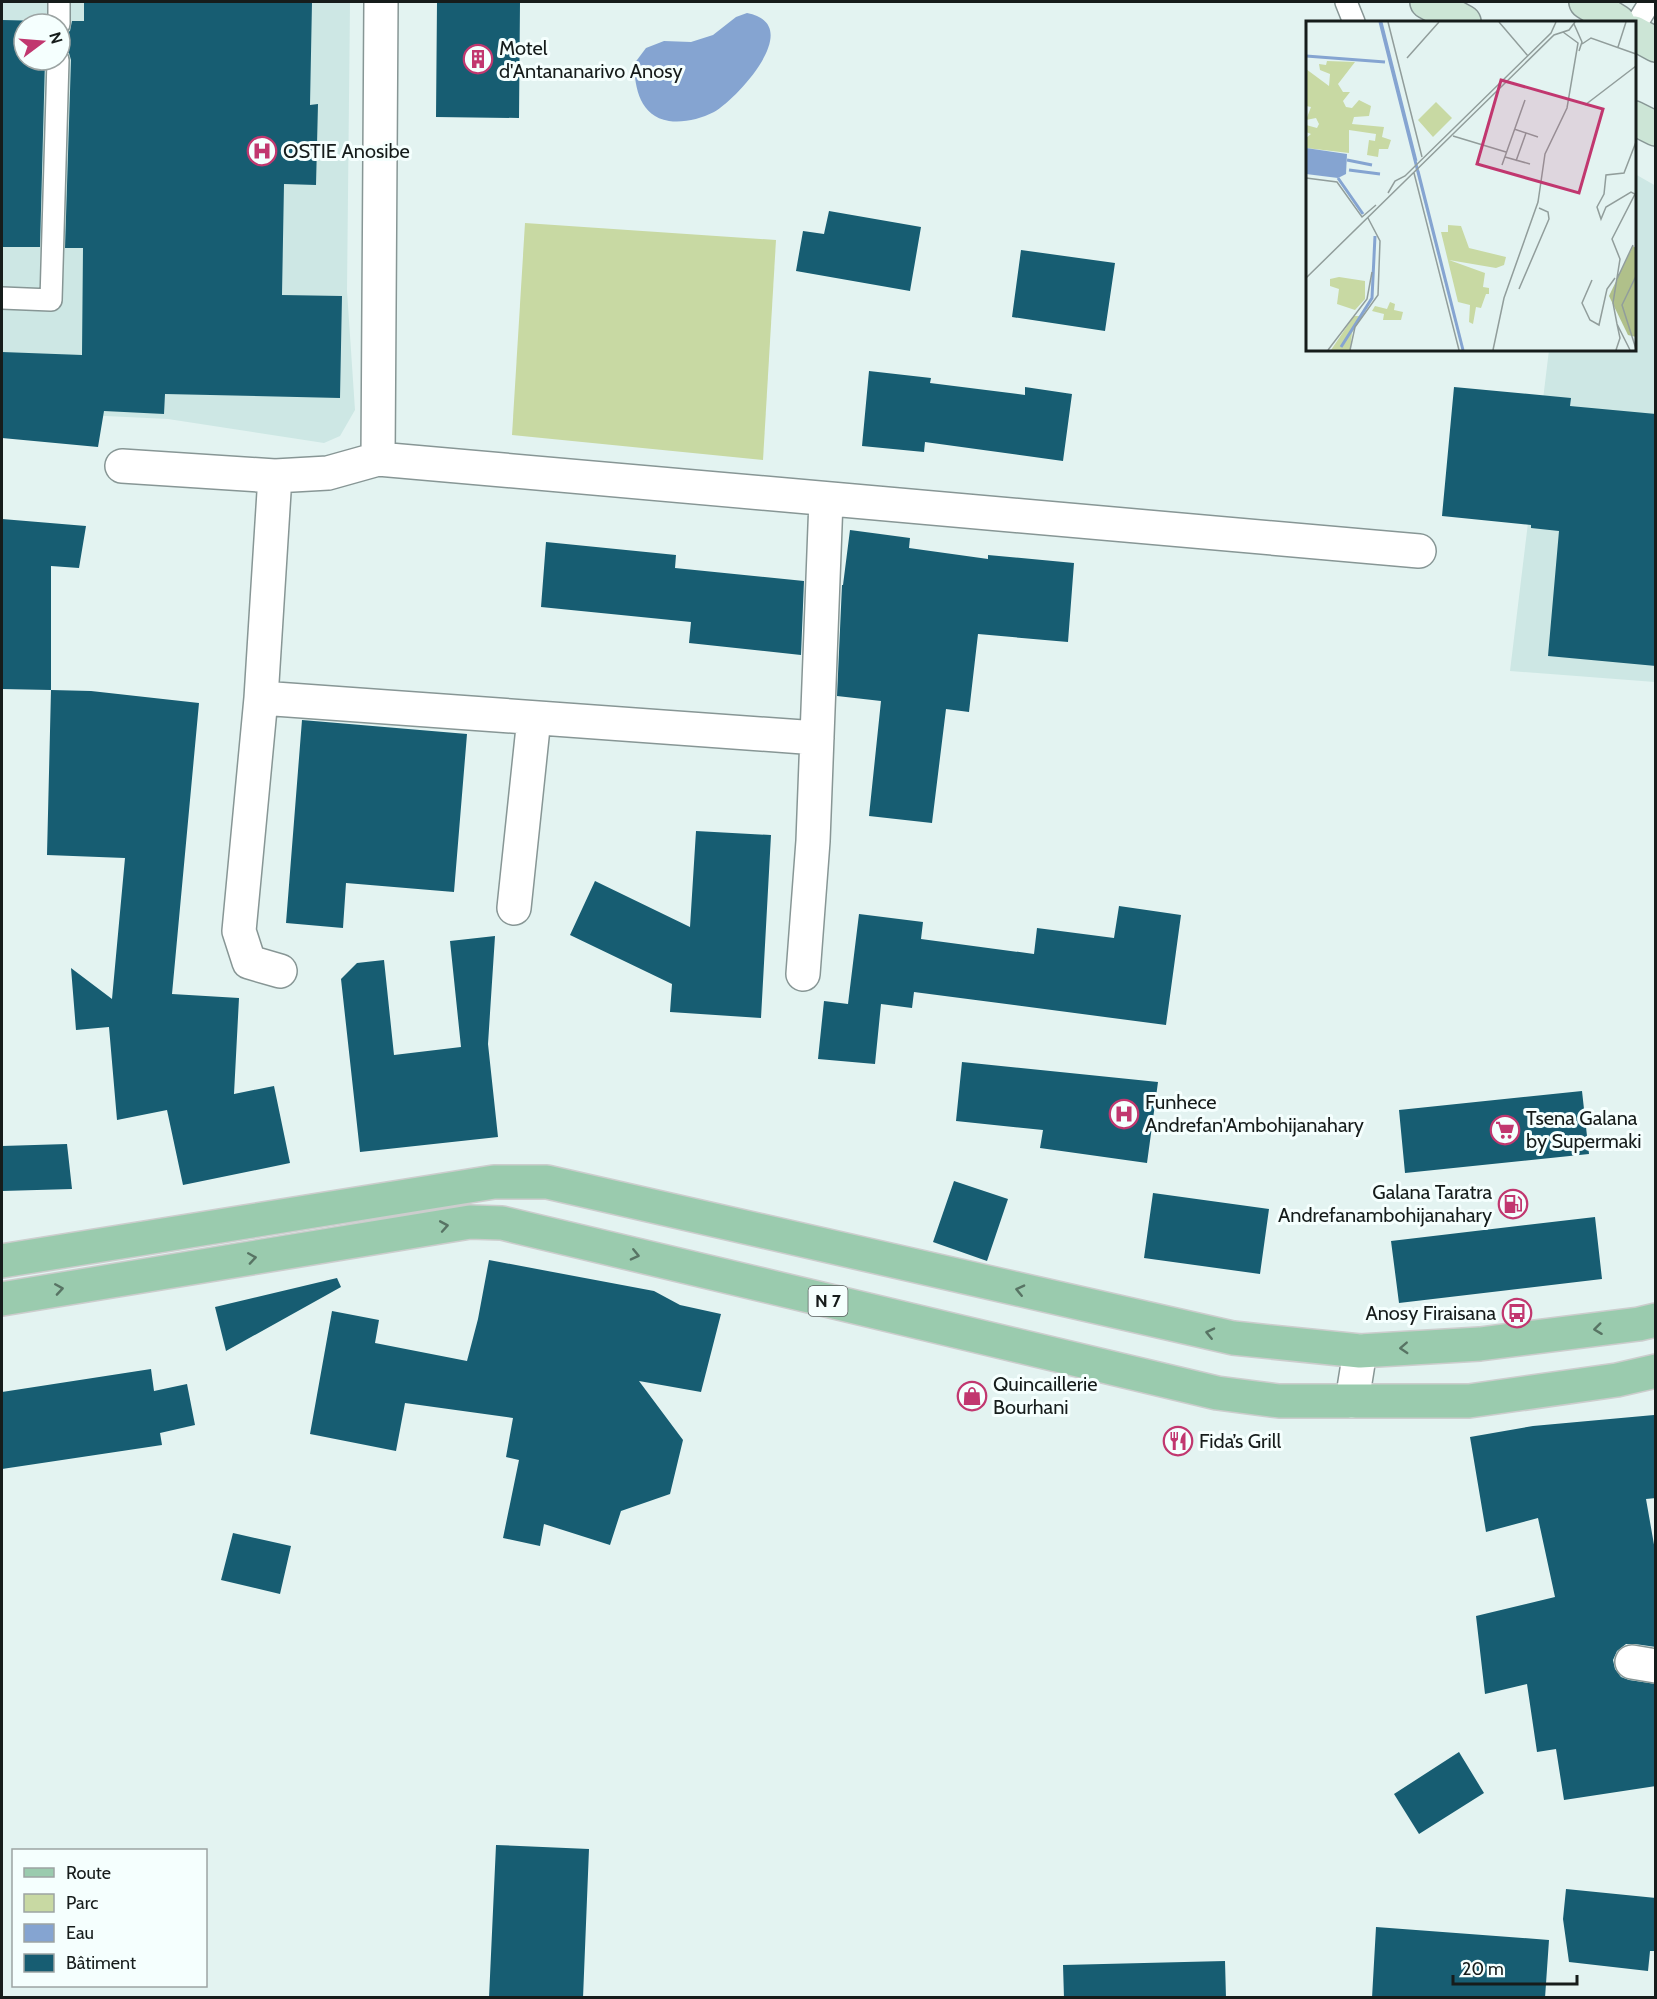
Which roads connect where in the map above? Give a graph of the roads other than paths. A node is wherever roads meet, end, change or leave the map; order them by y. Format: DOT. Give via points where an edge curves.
graph roads {
  1 [pos="381,2"];
  2 [pos="1346,2"];
  3 [pos="1427,2"];
  4 [pos="1586,2"];
  5 [pos="1650,2"];
  6 [pos="1354,21"];
  7 [pos="1462,21"];
  8 [pos="1616,21"];
  9 [pos="1636,26"];
  10 [pos="1636,34"];
  11 [pos="1656,45"];
  12 [pos="58,72"];
  13 [pos="1636,119"];
  14 [pos="1656,129"];
  15 [pos="2,298"];
  16 [pos="378,459"];
  17 [pos="122,466"];
  18 [pos="275,476"];
  19 [pos="826,500"];
  20 [pos="1419,551"];
  21 [pos="261,698"];
  22 [pos="534,718"];
  23 [pos="817,738"];
  24 [pos="514,908"];
  25 [pos="280,971"];
  26 [pos="803,974"];
  27 [pos="2,1261"];
  28 [pos="2,1299"];
  29 [pos="1656,1320"];
  30 [pos="1360,1351"];
  31 [pos="1656,1371"];
  32 [pos="1352,1401"];
  1 -- 16 [label="street"];
  2 -- 6 [label="lane"];
  3 -- 7 [label="main road"];
  4 -- 8 [label="main road"];
  5 -- 9 [label="lane"];
  10 -- 11 [label="main road"];
  12 -- 15 [label="lane" via="51,300"];
  13 -- 14 [label="main road"];
  16 -- 18 [label="street" via="328,473"];
  16 -- 19 [label="street"];
  17 -- 18 [label="street"];
  18 -- 21 [label="street"];
  19 -- 20 [label="street"];
  19 -- 23 [label="street"];
  21 -- 22 [label="street"];
  21 -- 25 [label="street" via="239,931 249,962"];
  22 -- 23 [label="street"];
  22 -- 24 [label="street"];
  23 -- 26 [label="street"];
  30 -- 27 [label="main road, one-way" via="1233,1338 547,1182 494,1182"];
  28 -- 32 [label="main road, N 7, one-way" via="470,1222 501,1223 1217,1393 1280,1401"];
  29 -- 30 [label="main road, one-way" via="1480,1344"];
  30 -- 32 [label="street"];
  31 -- 32 [label="main road, N 7" via="1469,1401"];
}
